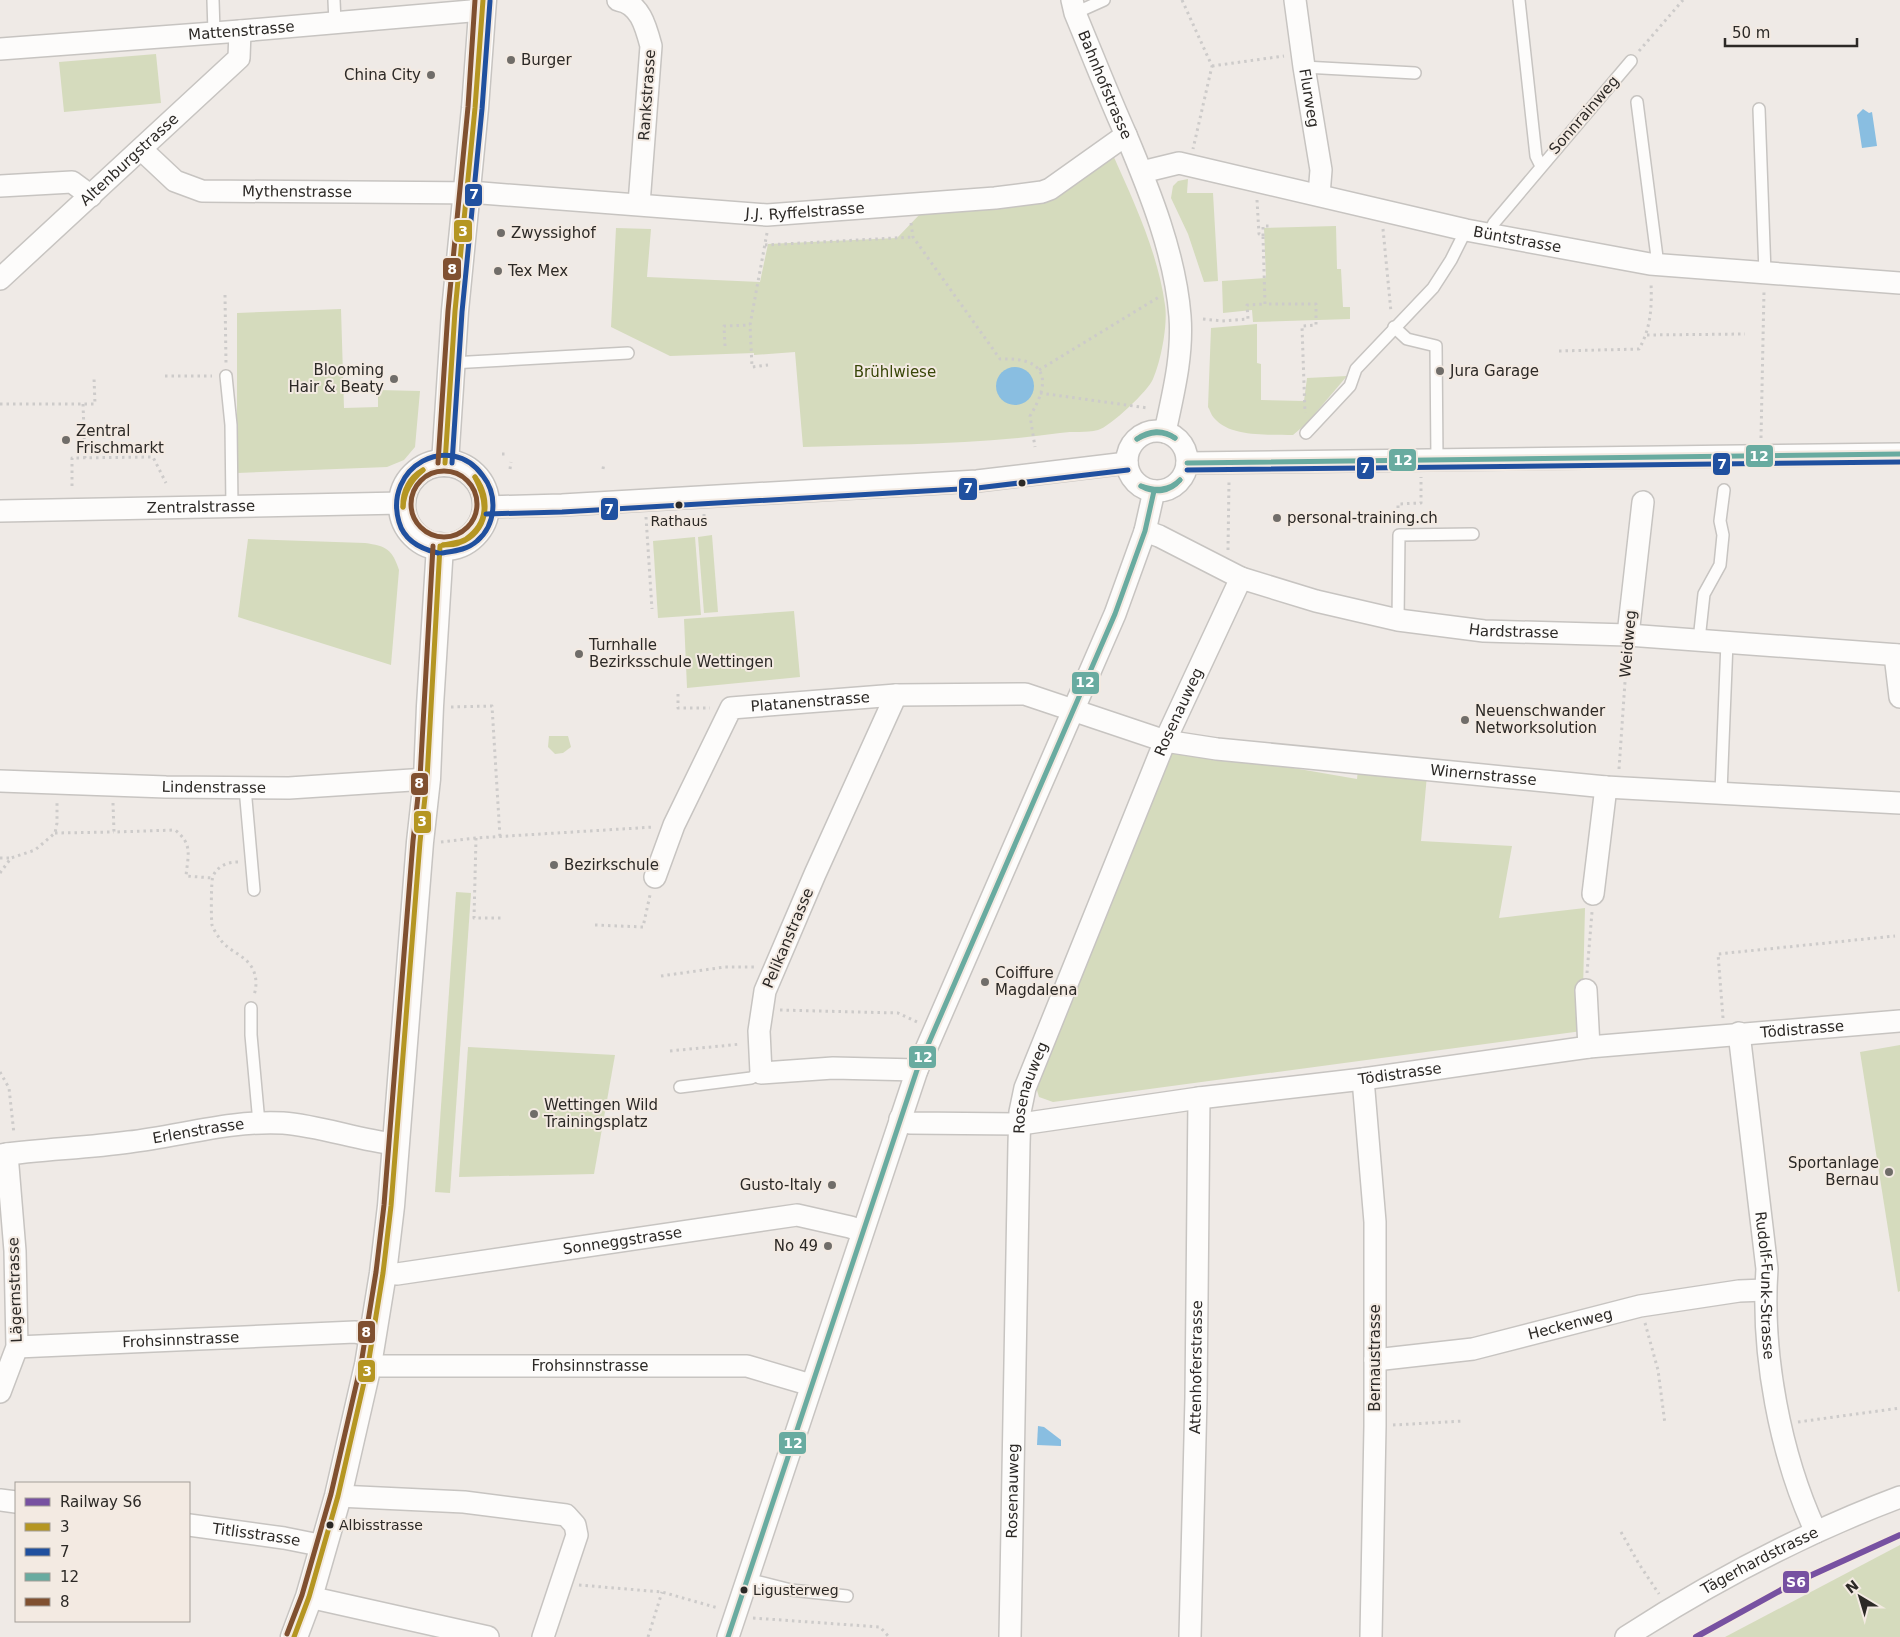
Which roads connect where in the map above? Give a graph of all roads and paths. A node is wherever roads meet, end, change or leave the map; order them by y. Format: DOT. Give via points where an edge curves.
graph roads {
  1 [pos="213,0"];
  2 [pos="334,0"];
  3 [pos="621,0"];
  4 [pos="1104,0"];
  5 [pos="1182,0"];
  6 [pos="1295,0"];
  7 [pos="1519,0"];
  8 [pos="1683,0"];
  9 [pos="483,5"];
  10 [pos="1073,6"];
  11 [pos="335,23"];
  12 [pos="240,31"];
  13 [pos="214,32"];
  14 [pos="0,49"];
  15 [pos="1303,60"];
  16 [pos="1631,61"];
  17 [pos="1212,66"];
  18 [pos="1416,73"];
  19 [pos="1637,102"];
  20 [pos="1759,110"];
  21 [pos="1126,135"];
  22 [pos="142,150"];
  23 [pos="1192,153"];
  24 [pos="1541,166"];
  25 [pos="1142,172"];
  26 [pos="0,186"];
  27 [pos="467,193"];
  28 [pos="1319,195"];
  29 [pos="91,196"];
  30 [pos="639,204"];
  31 [pos="910,205"];
  32 [pos="768,215"];
  33 [pos="1258,217"];
  34 [pos="1271,226"];
  35 [pos="1466,230"];
  36 [pos="1488,233"];
  37 [pos="1263,236"];
  38 [pos="913,237"];
  39 [pos="1384,238"];
  40 [pos="765,244"];
  41 [pos="1654,265"];
  42 [pos="1765,273"];
  43 [pos="0,279"];
  44 [pos="1900,283"];
  45 [pos="225,295"];
  46 [pos="1159,297"];
  47 [pos="1390,302"];
  48 [pos="1265,304"];
  49 [pos="1203,319"];
  50 [pos="750,325"];
  51 [pos="1394,327"];
  52 [pos="1745,334"];
  53 [pos="1647,335"];
  54 [pos="725,346"];
  55 [pos="1559,351"];
  56 [pos="628,353"];
  57 [pos="451,363"];
  58 [pos="768,365"];
  59 [pos="1039,370"];
  60 [pos="165,376"];
  61 [pos="226,376"];
  62 [pos="94,378"];
  63 [pos="1040,393"];
  64 [pos="0,404"];
  65 [pos="83,404"];
  66 [pos="1148,408"];
  67 [pos="1165,432"];
  68 [pos="1306,433"];
  69 [pos="1761,438"];
  70 [pos="1035,447"];
  71 [pos="502,454"];
  72 [pos="508,454"];
  73 [pos="1900,454"];
  74 [pos="85,458"];
  75 [pos="1437,460"];
  76 [pos="510,462"];
  77 [pos="445,463"];
  78 [pos="604,463"];
  79 [pos="1127,463"];
  80 [pos="1187,463"];
  81 [pos="510,469"];
  82 [pos="603,469"];
  83 [pos="1421,476"];
  84 [pos="1229,481"];
  85 [pos="166,483"];
  86 [pos="72,486"];
  87 [pos="1724,490"];
  88 [pos="1154,491"];
  89 [pos="646,500"];
  90 [pos="1643,502"];
  91 [pos="402,503"];
  92 [pos="232,507"];
  93 [pos="486,507"];
  94 [pos="0,511"];
  95 [pos="1398,516"];
  96 [pos="1145,531"];
  97 [pos="1473,534"];
  98 [pos="440,546"];
  99 [pos="1228,551"];
  100 [pos="1241,578"];
  101 [pos="652,609"];
  102 [pos="1398,620"];
  103 [pos="1628,635"];
  104 [pos="1700,640"];
  105 [pos="1727,642"];
  106 [pos="1897,655"];
  107 [pos="678,694"];
  108 [pos="896,695"];
  109 [pos="1900,697"];
  110 [pos="469,706"];
  111 [pos="731,708"];
  112 [pos="1072,710"];
  113 [pos="1165,741"];
  114 [pos="427,779"];
  115 [pos="0,781"];
  116 [pos="1612,787"];
  117 [pos="246,788"];
  118 [pos="1721,792"];
  119 [pos="57,797"];
  120 [pos="114,800"];
  121 [pos="1900,803"];
  122 [pos="674,826"];
  123 [pos="114,832"];
  124 [pos="55,833"];
  125 [pos="500,837"];
  126 [pos="476,838"];
  127 [pos="432,843"];
  128 [pos="0,858"];
  129 [pos="10,858"];
  130 [pos="251,862"];
  131 [pos="0,873"];
  132 [pos="655,877"];
  133 [pos="212,878"];
  134 [pos="254,890"];
  135 [pos="1593,894"];
  136 [pos="501,918"];
  137 [pos="595,924"];
  138 [pos="1895,936"];
  139 [pos="774,970"];
  140 [pos="661,976"];
  141 [pos="1586,990"];
  142 [pos="251,1008"];
  143 [pos="762,1008"];
  144 [pos="1900,1021"];
  145 [pos="921,1024"];
  146 [pos="1731,1028"];
  147 [pos="759,1043"];
  148 [pos="1589,1047"];
  149 [pos="670,1051"];
  150 [pos="917,1070"];
  151 [pos="0,1072"];
  152 [pos="761,1073"];
  153 [pos="1364,1078"];
  154 [pos="680,1087"];
  155 [pos="1199,1098"];
  156 [pos="900,1119"];
  157 [pos="259,1123"];
  158 [pos="1021,1124"];
  159 [pos="396,1144"];
  160 [pos="7,1151"];
  161 [pos="862,1231"];
  162 [pos="383,1273"];
  163 [pos="1765,1290"];
  164 [pos="1640,1306"];
  165 [pos="373,1336"];
  166 [pos="17,1348"];
  167 [pos="1375,1360"];
  168 [pos="368,1365"];
  169 [pos="811,1385"];
  170 [pos="0,1392"];
  171 [pos="1900,1408"];
  172 [pos="1464,1421"];
  173 [pos="1665,1424"];
  174 [pos="1375,1426"];
  175 [pos="1781,1426"];
  176 [pos="338,1496"];
  177 [pos="1900,1497"];
  178 [pos="0,1500"];
  179 [pos="15,1502"];
  180 [pos="190,1525"];
  181 [pos="1621,1532"];
  182 [pos="1816,1532"];
  183 [pos="324,1546"];
  184 [pos="747,1580"];
  185 [pos="561,1583"];
  186 [pos="662,1592"];
  187 [pos="847,1596"];
  188 [pos="309,1597"];
  189 [pos="1669,1609"];
  190 [pos="725,1610"];
  191 [pos="750,1618"];
  192 [pos="294,1637"];
  193 [pos="488,1637"];
  194 [pos="543,1637"];
  195 [pos="648,1637"];
  196 [pos="728,1637"];
  197 [pos="889,1637"];
  198 [pos="1010,1637"];
  199 [pos="1190,1637"];
  200 [pos="1371,1637"];
  201 [pos="1626,1637"];
  1 -- 13 [label="lane"];
  2 -- 11 [label="lane"];
  3 -- 30 [label="street, Rankstrasse" via="636,10 646,26 651,46"];
  4 -- 10 [label="lane"];
  5 -- 17 [label="path"];
  6 -- 15 [label="street, Flurweg"];
  7 -- 24 [label="lane" via="1536,156"];
  8 -- 16 [label="path"];
  9 -- 11 [label="street, Mattenstrasse"];
  9 -- 27 [label="street"];
  10 -- 21 [label="street, Bahnhofstrasse"];
  11 -- 12 [label="street, Mattenstrasse"];
  12 -- 13 [label="street, Mattenstrasse"];
  12 -- 22 [label="street, Altenburgstrasse" via="239,58"];
  13 -- 14 [label="street, Mattenstrasse"];
  15 -- 17 [label="path"];
  15 -- 18 [label="lane"];
  15 -- 28 [label="street, Flurweg" via="1321,170"];
  16 -- 24 [label="lane, Sonnrainweg"];
  17 -- 23 [label="path"];
  19 -- 41 [label="lane"];
  20 -- 42 [label="lane"];
  21 -- 25 [label="street, Bahnhofstrasse"];
  21 -- 31 [label="street, J.J. Ryffelstrasse" via="1042,192"];
  22 -- 27 [label="street, Mythenstrasse" via="175,181 202,191"];
  22 -- 29 [label="street, Altenburgstrasse"];
  24 -- 36 [label="lane, Sonnrainweg"];
  25 -- 28 [label="street, Büntstrasse" via="1178,163"];
  25 -- 67 [label="street, Bahnhofstrasse" via="1169,256 1180,318 1178,371"];
  26 -- 29 [label="street" via="72,182"];
  27 -- 30 [label="street, J.J. Ryffelstrasse"];
  27 -- 57 [label="street"];
  28 -- 35 [label="street, Büntstrasse"];
  29 -- 43 [label="street, Altenburgstrasse"];
  30 -- 32 [label="street, J.J. Ryffelstrasse"];
  31 -- 32 [label="street, J.J. Ryffelstrasse"];
  31 -- 38 [label="path"];
  32 -- 40 [label="path"];
  33 -- 37 [label="path" via="1259,234"];
  34 -- 37 [label="path" via="1263,226"];
  35 -- 36 [label="street, Büntstrasse"];
  35 -- 51 [label="lane" via="1433,288"];
  36 -- 41 [label="street, Büntstrasse"];
  37 -- 48 [label="path"];
  38 -- 40 [label="path"];
  38 -- 59 [label="path" via="1000,359 1018,358 1033,363"];
  39 -- 47 [label="path"];
  40 -- 50 [label="path"];
  41 -- 42 [label="street, Büntstrasse"];
  41 -- 53 [label="path"];
  42 -- 44 [label="street, Büntstrasse"];
  42 -- 69 [label="path"];
  45 -- 61 [label="path"];
  46 -- 59 [label="path"];
  48 -- 49 [label="path" via="1247,305 1248,319"];
  48 -- 68 [label="path" via="1316,304 1316,324 1302,326"];
  50 -- 54 [label="path" via="724,326"];
  50 -- 58 [label="path" via="752,367"];
  51 -- 68 [label="lane" via="1356,369 1350,386"];
  51 -- 75 [label="lane" via="1407,339 1436,346"];
  52 -- 53 [label="path"];
  53 -- 55 [label="path" via="1639,349"];
  56 -- 57 [label="lane"];
  57 -- 77 [label="street"];
  59 -- 63 [label="path" via="1044,382"];
  60 -- 61 [label="path"];
  61 -- 92 [label="lane" via="231,425"];
  62 -- 65 [label="path" via="94,404"];
  63 -- 66 [label="path"];
  63 -- 70 [label="path" via="1030,416"];
  64 -- 65 [label="path"];
  65 -- 74 [label="path"];
  67 -- 79 [label="street" via="1142,436 1130,448"];
  67 -- 80 [label="street" via="1184,447"];
  71 -- 72 [label="path"];
  73 -- 75 [label="street"];
  74 -- 85 [label="path" via="153,457"];
  74 -- 86 [label="path" via="72,458"];
  75 -- 80 [label="street"];
  76 -- 81 [label="path"];
  77 -- 91 [label="street" via="420,471 410,481"];
  77 -- 93 [label="street" via="468,470 478,480 485,493"];
  78 -- 82 [label="path"];
  79 -- 88 [label="street" via="1133,478"];
  79 -- 89 [label="street" via="977,481"];
  80 -- 88 [label="street" via="1180,480 1172,487"];
  83 -- 95 [label="path" via="1421,503 1398,504"];
  84 -- 99 [label="path"];
  87 -- 104 [label="lane" via="1720,565 1704,594"];
  88 -- 96 [label="street"];
  89 -- 93 [label="street"];
  89 -- 101 [label="path"];
  90 -- 103 [label="street, Weidweg"];
  91 -- 92 [label="street, Zentralstrasse"];
  91 -- 98 [label="street" via="408,525 416,535 427,543"];
  92 -- 94 [label="street, Zentralstrasse"];
  93 -- 98 [label="street" via="476,532 460,543"];
  96 -- 100 [label="street, Hardstrasse"];
  96 -- 112 [label="street" via="1115,614"];
  97 -- 102 [label="lane" via="1398,535"];
  98 -- 114 [label="street"];
  100 -- 102 [label="street, Hardstrasse" via="1316,601"];
  100 -- 113 [label="street, Rosenauweg"];
  102 -- 103 [label="street, Hardstrasse" via="1484,631"];
  103 -- 104 [label="street, Hardstrasse"];
  103 -- 116 [label="path, Weidweg"];
  104 -- 105 [label="street, Hardstrasse"];
  105 -- 106 [label="street, Hardstrasse"];
  105 -- 118 [label="lane"];
  106 -- 109 [label="street"];
  107 -- 111 [label="path" via="678,708"];
  108 -- 111 [label="street, Platanenstrasse"];
  108 -- 112 [label="street, Platanenstrasse" via="1025,694"];
  108 -- 139 [label="street, Pelikanstrasse"];
  110 -- 125 [label="path" via="492,706"];
  111 -- 122 [label="street, Platanenstrasse"];
  112 -- 113 [label="street, Winernstrasse"];
  112 -- 150 [label="street"];
  113 -- 116 [label="street, Winernstrasse" via="1217,749"];
  113 -- 158 [label="street, Rosenauweg" via="1025,1088"];
  114 -- 117 [label="street, Lindenstrasse"];
  114 -- 159 [label="street"];
  115 -- 117 [label="street, Lindenstrasse"];
  116 -- 118 [label="street, Winernstrasse"];
  116 -- 135 [label="street"];
  117 -- 130 [label="lane"];
  118 -- 121 [label="street, Winernstrasse"];
  119 -- 124 [label="path"];
  120 -- 123 [label="path"];
  122 -- 125 [label="path"];
  122 -- 132 [label="street, Platanenstrasse"];
  123 -- 124 [label="path"];
  123 -- 133 [label="path" via="175,830 184,837 188,847 186,876"];
  124 -- 129 [label="path" via="35,850"];
  125 -- 126 [label="path"];
  126 -- 127 [label="path"];
  126 -- 136 [label="path" via="474,918"];
  128 -- 129 [label="path"];
  129 -- 131 [label="path"];
  130 -- 133 [label="path" via="229,862 218,868"];
  130 -- 134 [label="lane"];
  132 -- 137 [label="path" via="643,927"];
  133 -- 142 [label="path" via="213,927 221,941 245,960 255,975 256,988"];
  135 -- 141 [label="path"];
  138 -- 146 [label="path" via="1718,954"];
  139 -- 140 [label="path" via="725,967"];
  139 -- 143 [label="street, Pelikanstrasse"];
  141 -- 148 [label="street"];
  142 -- 157 [label="lane"];
  143 -- 145 [label="path" via="898,1013"];
  143 -- 147 [label="street, Pelikanstrasse"];
  144 -- 146 [label="street, Tödistrasse"];
  146 -- 148 [label="street, Tödistrasse"];
  146 -- 163 [label="street, Rudolf-Funk-Strasse" via="1766,1269"];
  147 -- 149 [label="path"];
  147 -- 152 [label="street, Pelikanstrasse"];
  148 -- 153 [label="street, Tödistrasse"];
  150 -- 152 [label="street" via="833,1068"];
  150 -- 156 [label="street"];
  151 -- 160 [label="path" via="9,1088"];
  152 -- 154 [label="lane" via="751,1078"];
  153 -- 155 [label="street, Tödistrasse"];
  153 -- 167 [label="street, Bernaustrasse" via="1375,1222"];
  155 -- 158 [label="street, Tödistrasse"];
  155 -- 199 [label="street, Attenhoferstrasse"];
  156 -- 158 [label="street, Tödistrasse" via="910,1123"];
  156 -- 161 [label="street"];
  157 -- 159 [label="street, Erlenstrasse" via="305,1126"];
  157 -- 160 [label="street, Erlenstrasse" via="130,1142"];
  158 -- 198 [label="street, Rosenauweg"];
  159 -- 162 [label="street"];
  160 -- 166 [label="street, Lägernstrasse" via="15,1251"];
  161 -- 162 [label="street, Sonneggstrasse" via="797,1215 397,1274"];
  161 -- 169 [label="street"];
  162 -- 165 [label="street"];
  163 -- 164 [label="street, Heckenweg"];
  163 -- 175 [label="street, Rudolf-Funk-Strasse" via="1771,1369"];
  164 -- 167 [label="street, Heckenweg" via="1473,1349"];
  164 -- 173 [label="path" via="1658,1370"];
  165 -- 166 [label="street, Frohsinnstrasse" via="355,1332"];
  165 -- 168 [label="street"];
  166 -- 170 [label="street, Lägernstrasse"];
  167 -- 174 [label="street, Bernaustrasse"];
  168 -- 169 [label="street, Frohsinnstrasse" via="747,1366"];
  168 -- 176 [label="street"];
  169 -- 184 [label="street"];
  171 -- 175 [label="path"];
  172 -- 174 [label="path"];
  174 -- 200 [label="street, Bernaustrasse"];
  175 -- 182 [label="street, Rudolf-Funk-Strasse" via="1795,1477"];
  176 -- 183 [label="street"];
  176 -- 185 [label="street" via="464,1502 566,1515 575,1525 577,1535"];
  177 -- 182 [label="street, Tägerhardstrasse"];
  178 -- 179 [label="street"];
  180 -- 183 [label="street, Titlisstrasse"];
  181 -- 189 [label="path"];
  182 -- 189 [label="street, Tägerhardstrasse"];
  183 -- 188 [label="street"];
  184 -- 187 [label="lane" via="791,1590"];
  184 -- 196 [label="street"];
  185 -- 186 [label="path"];
  185 -- 194 [label="street"];
  186 -- 190 [label="path"];
  186 -- 195 [label="path"];
  188 -- 192 [label="street"];
  188 -- 193 [label="street"];
  189 -- 201 [label="street, Tägerhardstrasse"];
  191 -- 197 [label="path" via="880,1627"];
}
